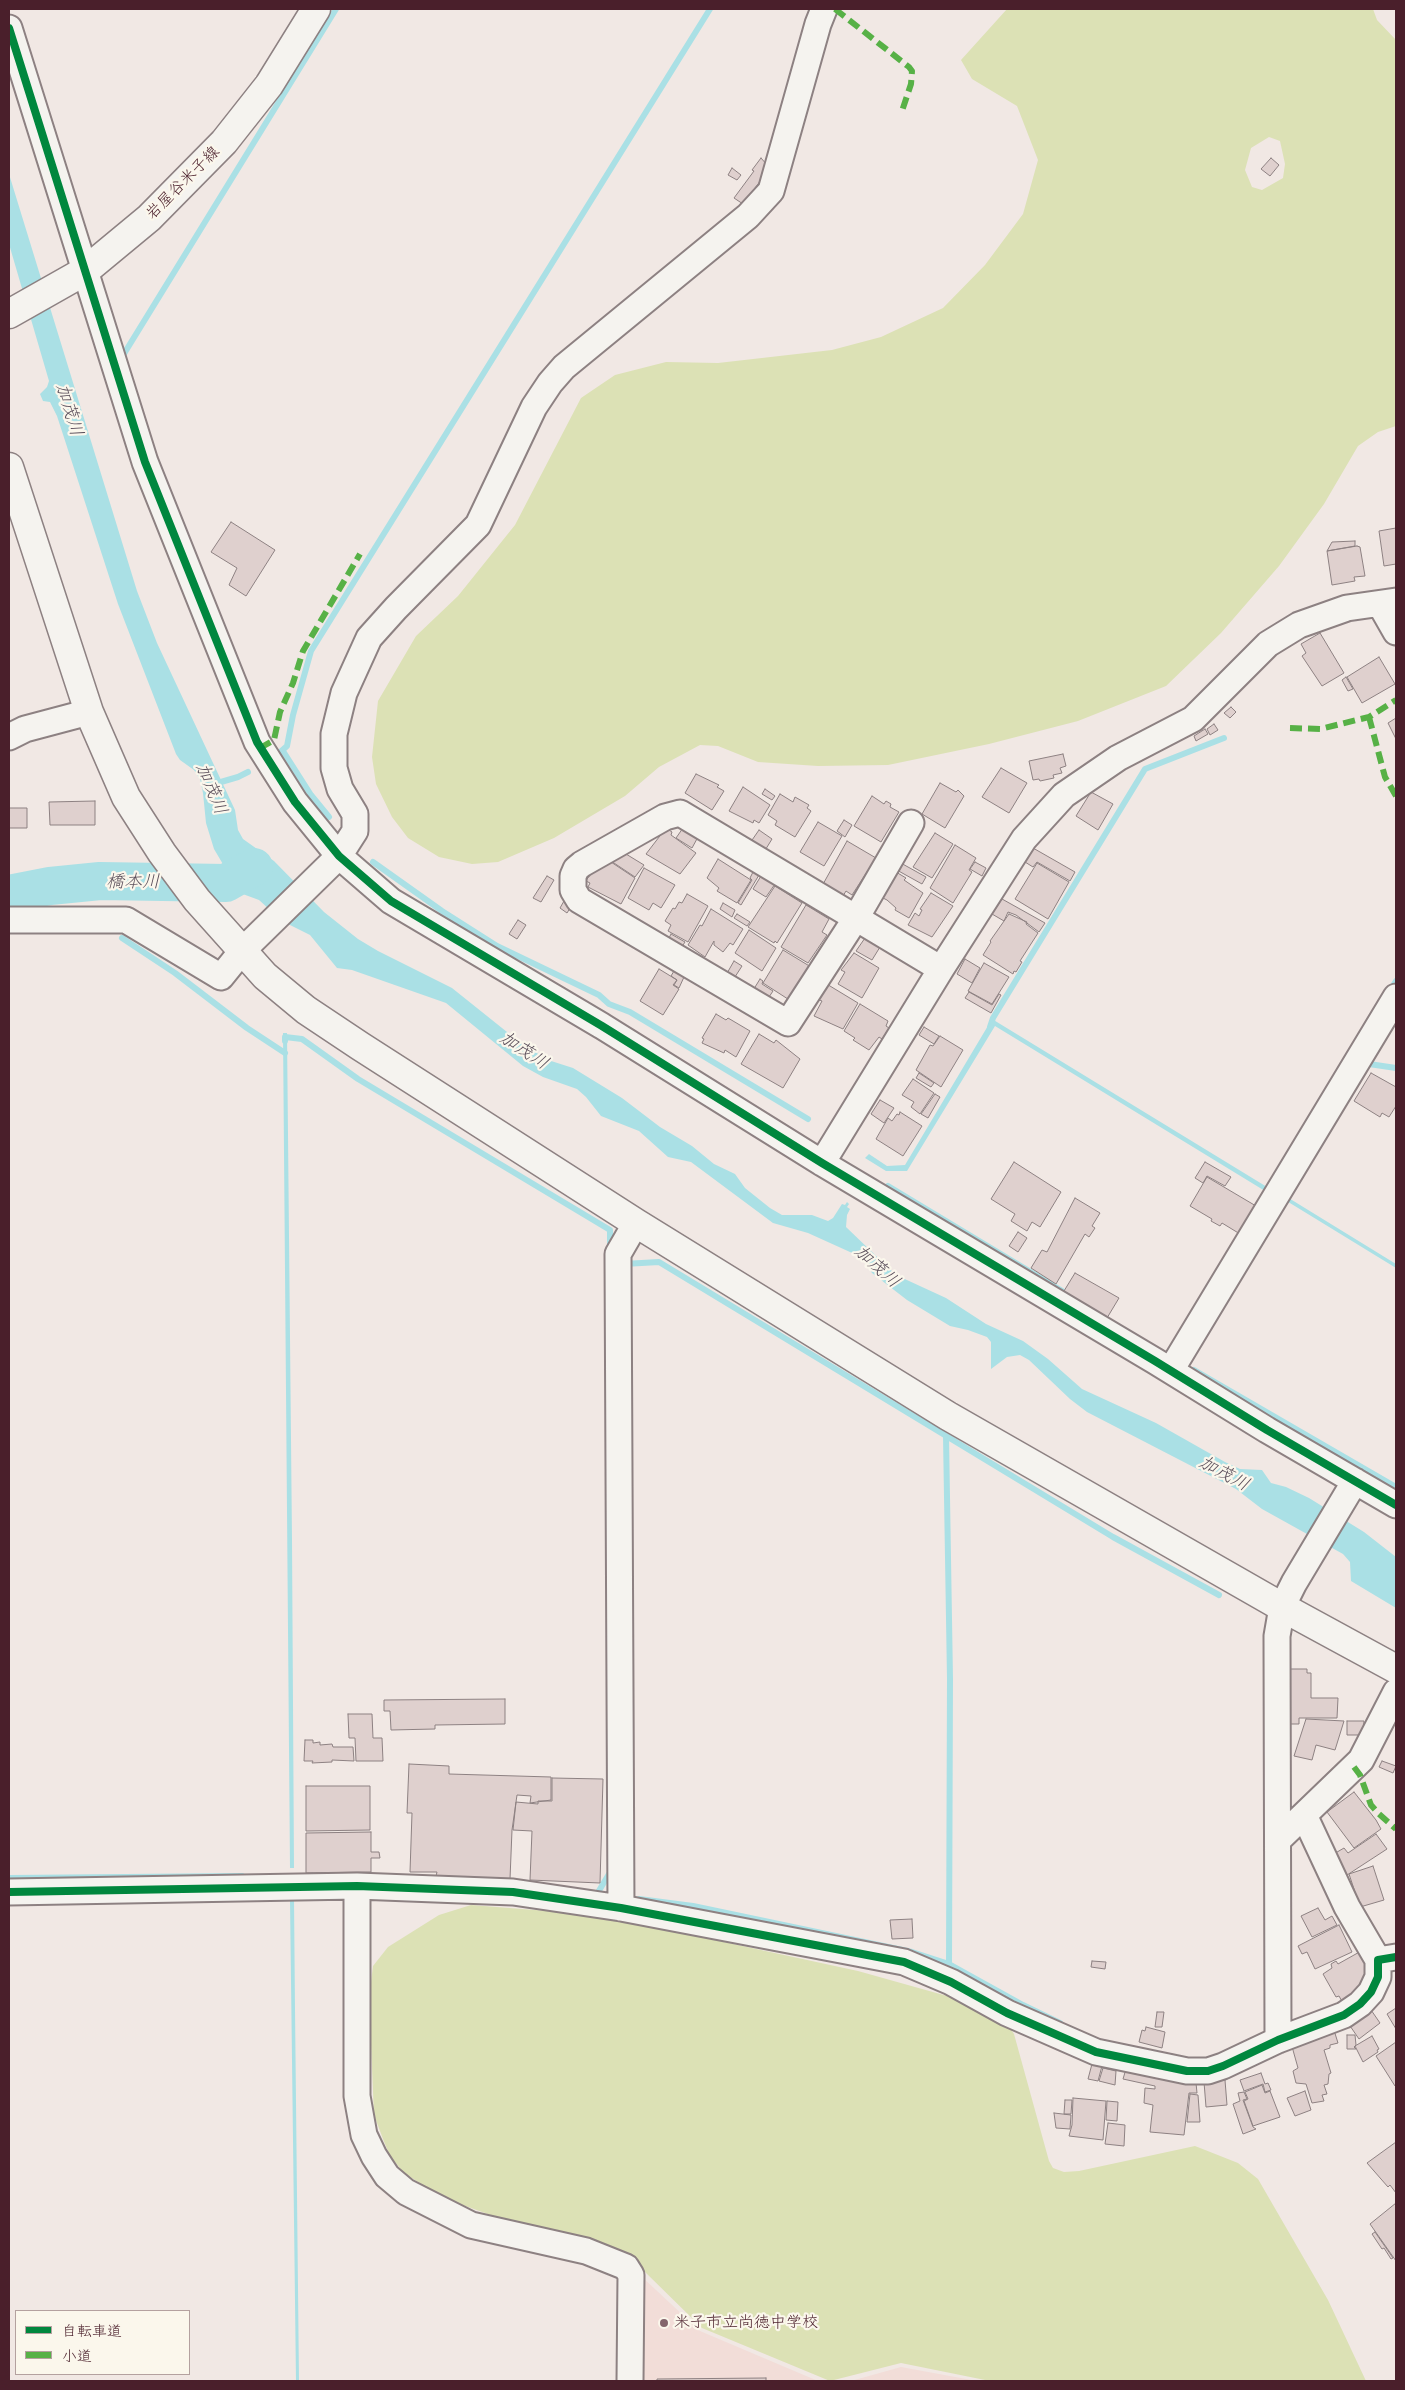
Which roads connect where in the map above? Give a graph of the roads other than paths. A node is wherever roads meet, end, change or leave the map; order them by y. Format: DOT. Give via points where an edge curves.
graph roads {
  1 [pos="316,9"];
  2 [pos="824,9"];
  3 [pos="9,28"];
  4 [pos="78,276"];
  5 [pos="9,314"];
  6 [pos="9,467"];
  7 [pos="1388,603"];
  8 [pos="1396,632"];
  9 [pos="89,712"];
  10 [pos="9,737"];
  11 [pos="911,823"];
  12 [pos="339,856"];
  13 [pos="856,918"];
  14 [pos="9,920"];
  15 [pos="242,951"];
  16 [pos="941,969"];
  17 [pos="1396,997"];
  18 [pos="822,1163"];
  19 [pos="636,1222"];
  20 [pos="1171,1370"];
  21 [pos="1350,1489"];
  22 [pos="1396,1505"];
  23 [pos="1282,1607"];
  24 [pos="1396,1670"];
  25 [pos="1396,1692"];
  26 [pos="1304,1815"];
  27 [pos="1278,1840"];
  28 [pos="357,1886"];
  29 [pos="9,1892"];
  30 [pos="621,1908"];
  31 [pos="1387,1959"];
  32 [pos="1278,2040"];
  33 [pos="630,2381"];
  1 -- 4 [label="street, 岩屋谷米子線" via="269,85 224,142 150,218"];
  2 -- 12 [label="street" via="771,191 748,216 564,367 534,407 478,525 369,638 344,693 334,734 334,768 340,788 355,814 355,831"];
  3 -- 4 [label="street"];
  4 -- 5 [label="street, 岩屋谷米子線"];
  4 -- 12 [label="street" via="145,462 257,742 295,802"];
  6 -- 9 [label="street"];
  7 -- 8 [label="street"];
  7 -- 16 [label="street" via="1347,608 1299,625 1268,644 1193,718 1118,758 1064,795 1024,839"];
  9 -- 10 [label="street" via="25,729"];
  9 -- 15 [label="street" via="126,797 197,900"];
  11 -- 13 [label="street"];
  12 -- 15 [label="street"];
  12 -- 18 [label="street" via="391,901 602,1026"];
  13 -- 13 [label="street" via="788,1023 579,900 573,876 582,864 665,817 680,812"];
  13 -- 16 [label="street"];
  14 -- 15 [label="street" via="126,920 221,977"];
  15 -- 19 [label="street" via="265,976 306,1010"];
  16 -- 18 [label="street"];
  17 -- 20 [label="street"];
  18 -- 20 [label="street"];
  19 -- 23 [label="street" via="948,1416"];
  19 -- 30 [label="street" via="618,1254"];
  20 -- 21 [label="street"];
  21 -- 22 [label="street"];
  21 -- 23 [label="street"];
  23 -- 24 [label="street"];
  23 -- 27 [label="street" via="1278,1636"];
  25 -- 26 [label="street" via="1361,1760"];
  26 -- 27 [label="street"];
  26 -- 31 [label="street" via="1347,1907"];
  27 -- 32 [label="street"];
  28 -- 29 [label="street"];
  28 -- 30 [label="street" via="513,1892"];
  28 -- 33 [label="street" via="357,2096 364,2134 374,2156 387,2176 406,2192 471,2225 586,2251 626,2267 631,2275"];
  30 -- 32 [label="street" via="904,1962 1096,2052 1171,2069 1208,2071"];
  31 -- 32 [label="street" via="1371,1992 1360,2004 1344,2015"];
}
